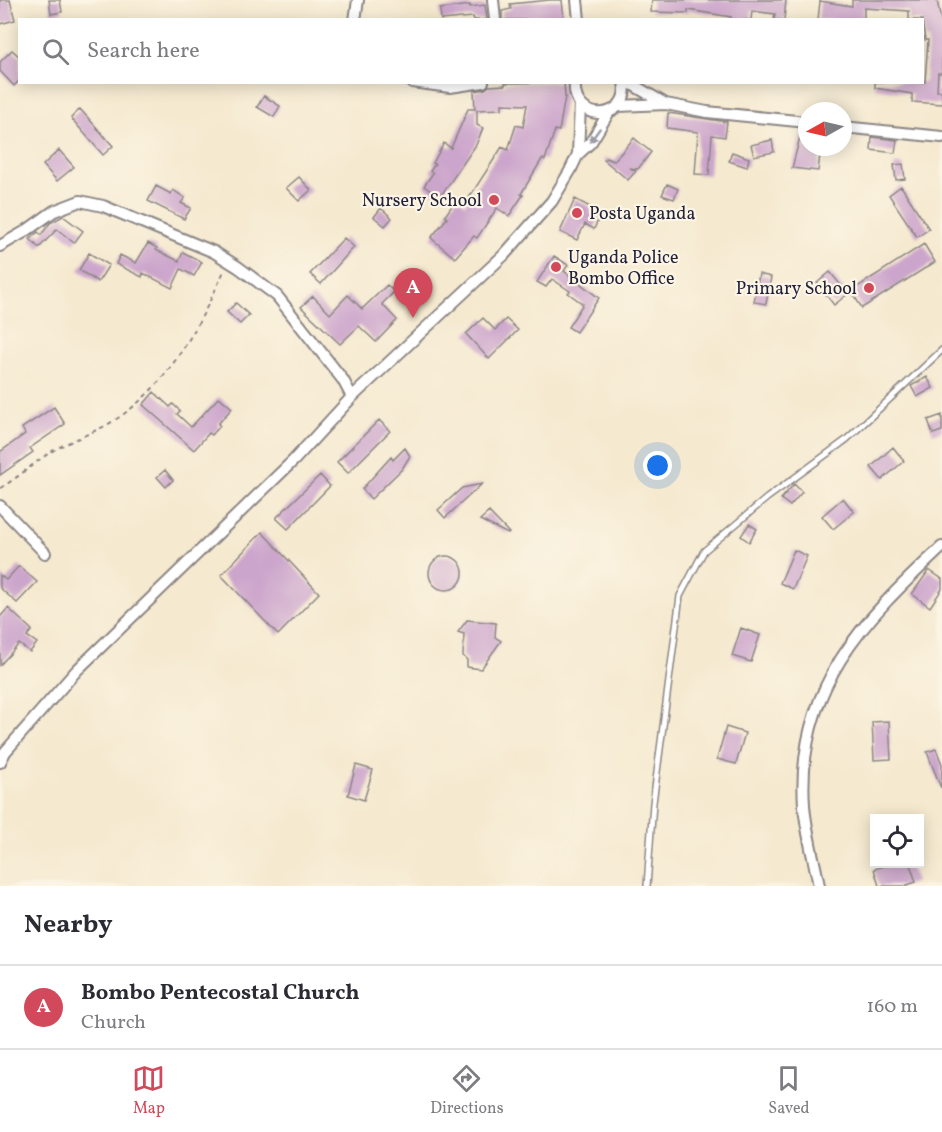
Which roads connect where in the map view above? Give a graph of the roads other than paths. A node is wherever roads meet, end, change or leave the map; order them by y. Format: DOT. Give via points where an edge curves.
graph roads {
  1 [pos="358,0"];
  2 [pos="494,0"];
  3 [pos="577,0"];
  4 [pos="355,18"];
  5 [pos="495,18"];
  6 [pos="580,18"];
  7 [pos="427,84"];
  8 [pos="470,84"];
  9 [pos="575,84"];
  10 [pos="624,84"];
  11 [pos="631,84"];
  12 [pos="580,104"];
  13 [pos="666,104"];
  14 [pos="613,109"];
  15 [pos="798,121"];
  16 [pos="852,128"];
  17 [pos="942,137"];
  18 [pos="578,154"];
  19 [pos="0,246"];
  20 [pos="942,350"];
  21 [pos="352,397"];
  22 [pos="0,506"];
  23 [pos="942,548"];
  24 [pos="45,553"];
  25 [pos="0,762"];
  26 [pos="647,886"];
  27 [pos="819,886"];
  1 -- 4 [label="street"];
  2 -- 5 [label="street"];
  3 -- 6 [label="street"];
  7 -- 8 [label="street"];
  9 -- 12 [label="street"];
  10 -- 14 [label="street" via="623,98"];
  11 -- 13 [label="street"];
  12 -- 14 [label="street" via="593,113"];
  12 -- 18 [label="street"];
  13 -- 14 [label="street"];
  13 -- 15 [label="street"];
  14 -- 18 [label="street, one-way"];
  16 -- 17 [label="street"];
  18 -- 21 [label="street" via="552,201 504,255"];
  19 -- 21 [label="street" via="54,211 80,201 214,252 277,296"];
  20 -- 26 [label="lane" via="846,440 704,551 680,596 653,803"];
  21 -- 25 [label="street" via="294,460 77,670"];
  22 -- 24 [label="street"];
  23 -- 27 [label="street" via="862,628 843,653 817,709 806,758 804,805"];
}
